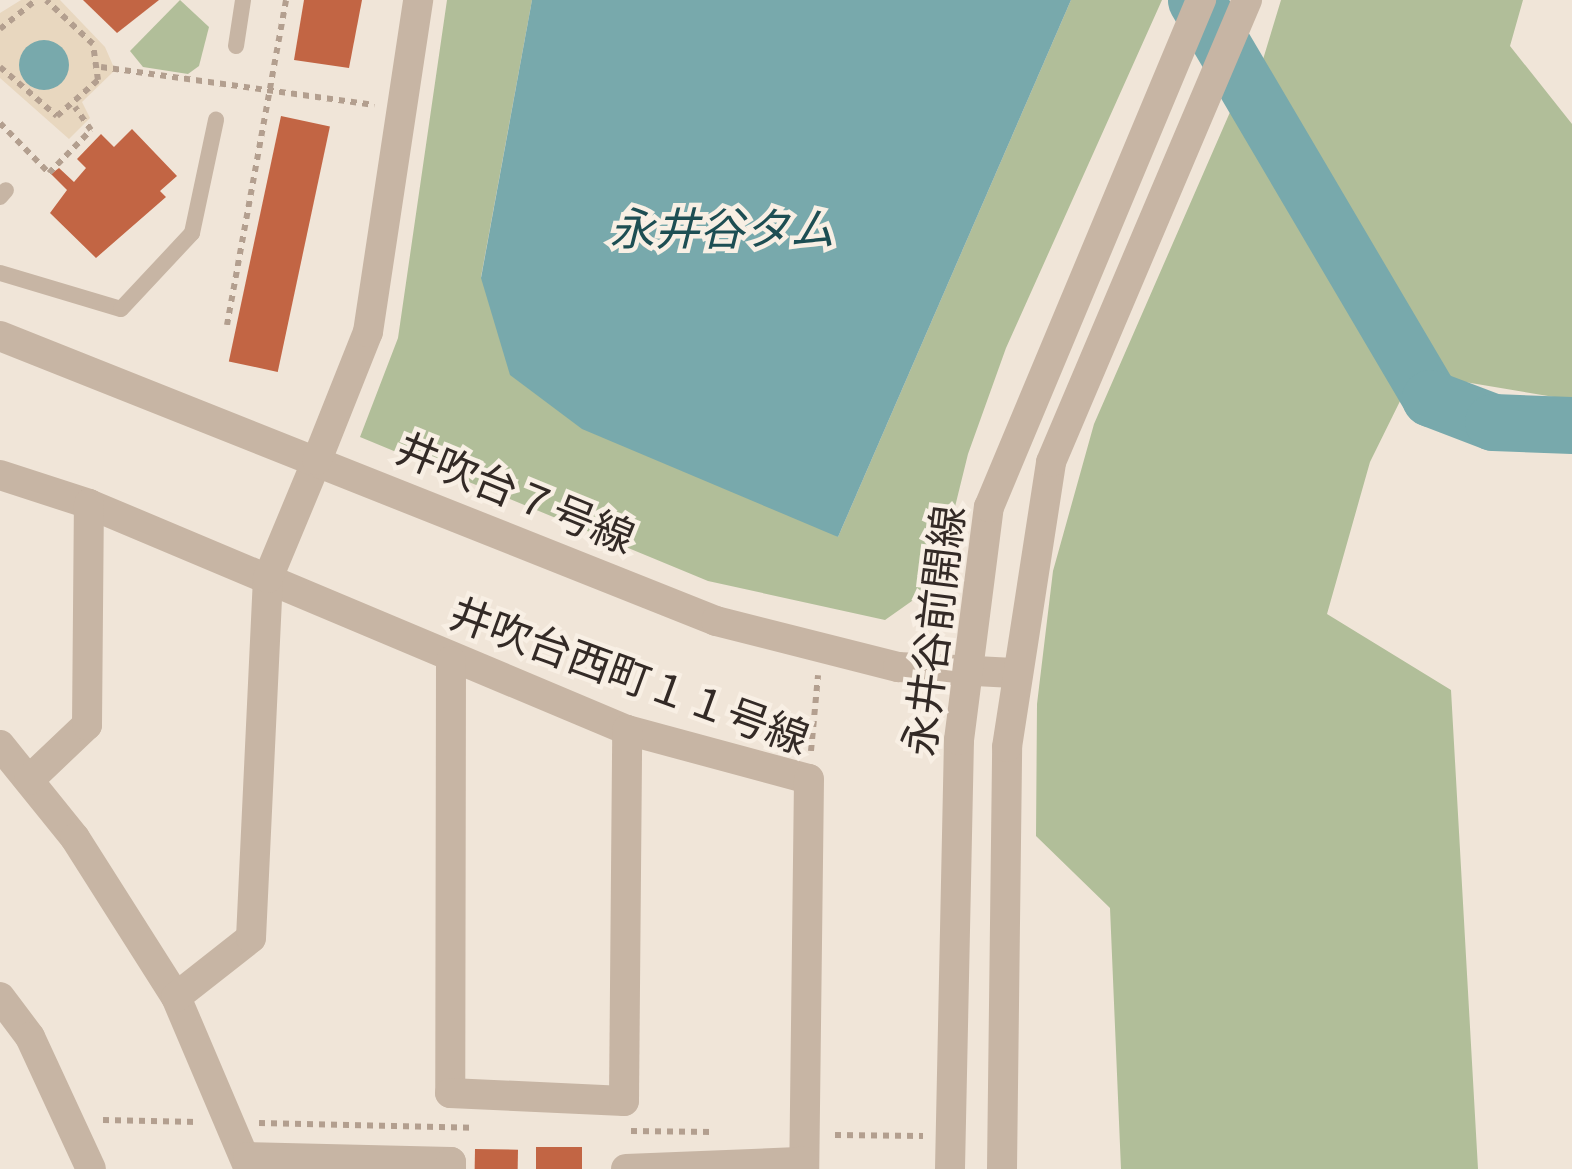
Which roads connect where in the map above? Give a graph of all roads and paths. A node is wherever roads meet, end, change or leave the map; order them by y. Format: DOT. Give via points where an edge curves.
graph roads {
  1 [pos="36,0"];
  2 [pos="46,0"];
  3 [pos="244,0"];
  4 [pos="286,0"];
  5 [pos="418,0"];
  6 [pos="1201,0"];
  7 [pos="1247,0"];
  8 [pos="0,29"];
  9 [pos="236,46"];
  10 [pos="0,67"];
  11 [pos="100,67"];
  12 [pos="270,88"];
  13 [pos="75,107"];
  14 [pos="402,109"];
  15 [pos="216,120"];
  16 [pos="0,123"];
  17 [pos="0,273"];
  18 [pos="227,326"];
  19 [pos="0,336"];
  20 [pos="317,460"];
  21 [pos="0,475"];
  22 [pos="89,504"];
  23 [pos="268,578"];
  24 [pos="820,647"];
  25 [pos="451,661"];
  26 [pos="968,671"];
  27 [pos="1014,673"];
  28 [pos="627,730"];
  29 [pos="0,745"];
  30 [pos="809,778"];
  31 [pos="28,781"];
  32 [pos="176,997"];
  33 [pos="0,998"];
  34 [pos="73,1120"];
  35 [pos="233,1123"];
  36 [pos="951,1137"];
  37 [pos="804,1155"];
  38 [pos="248,1163"];
  39 [pos="91,1169"];
  40 [pos="451,1169"];
  41 [pos="626,1169"];
  42 [pos="950,1169"];
  43 [pos="1002,1169"];
  1 -- 8 [label="path"];
  2 -- 11 [label="path" via="94,44"];
  3 -- 9 [label="lane"];
  4 -- 12 [label="path"];
  5 -- 14 [label="street"];
  6 -- 26 [label="street, 永井谷前開線" via="989,507"];
  7 -- 27 [label="street, 永井谷前開線" via="1051,462"];
  10 -- 13 [label="path" via="57,116"];
  11 -- 12 [label="path"];
  11 -- 13 [label="path"];
  12 -- 14 [label="path"];
  12 -- 18 [label="path"];
  13 -- 16 [label="path" via="91,130 49,172"];
  14 -- 20 [label="street" via="368,332"];
  15 -- 17 [label="lane" via="192,232 121,309"];
  19 -- 20 [label="street, 井吹台７号線"];
  20 -- 23 [label="street"];
  20 -- 24 [label="street, 井吹台７号線" via="716,621"];
  21 -- 22 [label="street, 井吹台西町１１号線"];
  22 -- 23 [label="street, 井吹台西町１１号線"];
  22 -- 31 [label="street" via="87,725"];
  23 -- 25 [label="street, 井吹台西町１１号線"];
  23 -- 32 [label="street" via="250,938"];
  24 -- 26 [label="street, 井吹台７号線" via="898,668"];
  24 -- 30 [label="path"];
  25 -- 28 [label="street, 井吹台西町１１号線"];
  25 -- 28 [label="street" via="450,1093 624,1101"];
  26 -- 27 [label="street, 井吹台７号線"];
  26 -- 36 [label="street, 永井谷前開線" via="958,740"];
  27 -- 43 [label="street, 永井谷前開線"];
  28 -- 30 [label="street, 井吹台西町１１号線"];
  29 -- 31 [label="street"];
  30 -- 37 [label="street, 井吹台西町１１号線"];
  31 -- 32 [label="street" via="75,838"];
  32 -- 35 [label="street"];
  33 -- 34 [label="street"];
  34 -- 35 [label="path"];
  34 -- 39 [label="street"];
  35 -- 38 [label="street"];
  36 -- 37 [label="path"];
  36 -- 42 [label="street, 永井谷前開線"];
  37 -- 41 [label="street"];
  38 -- 40 [label="street" via="451,1162"];
}
